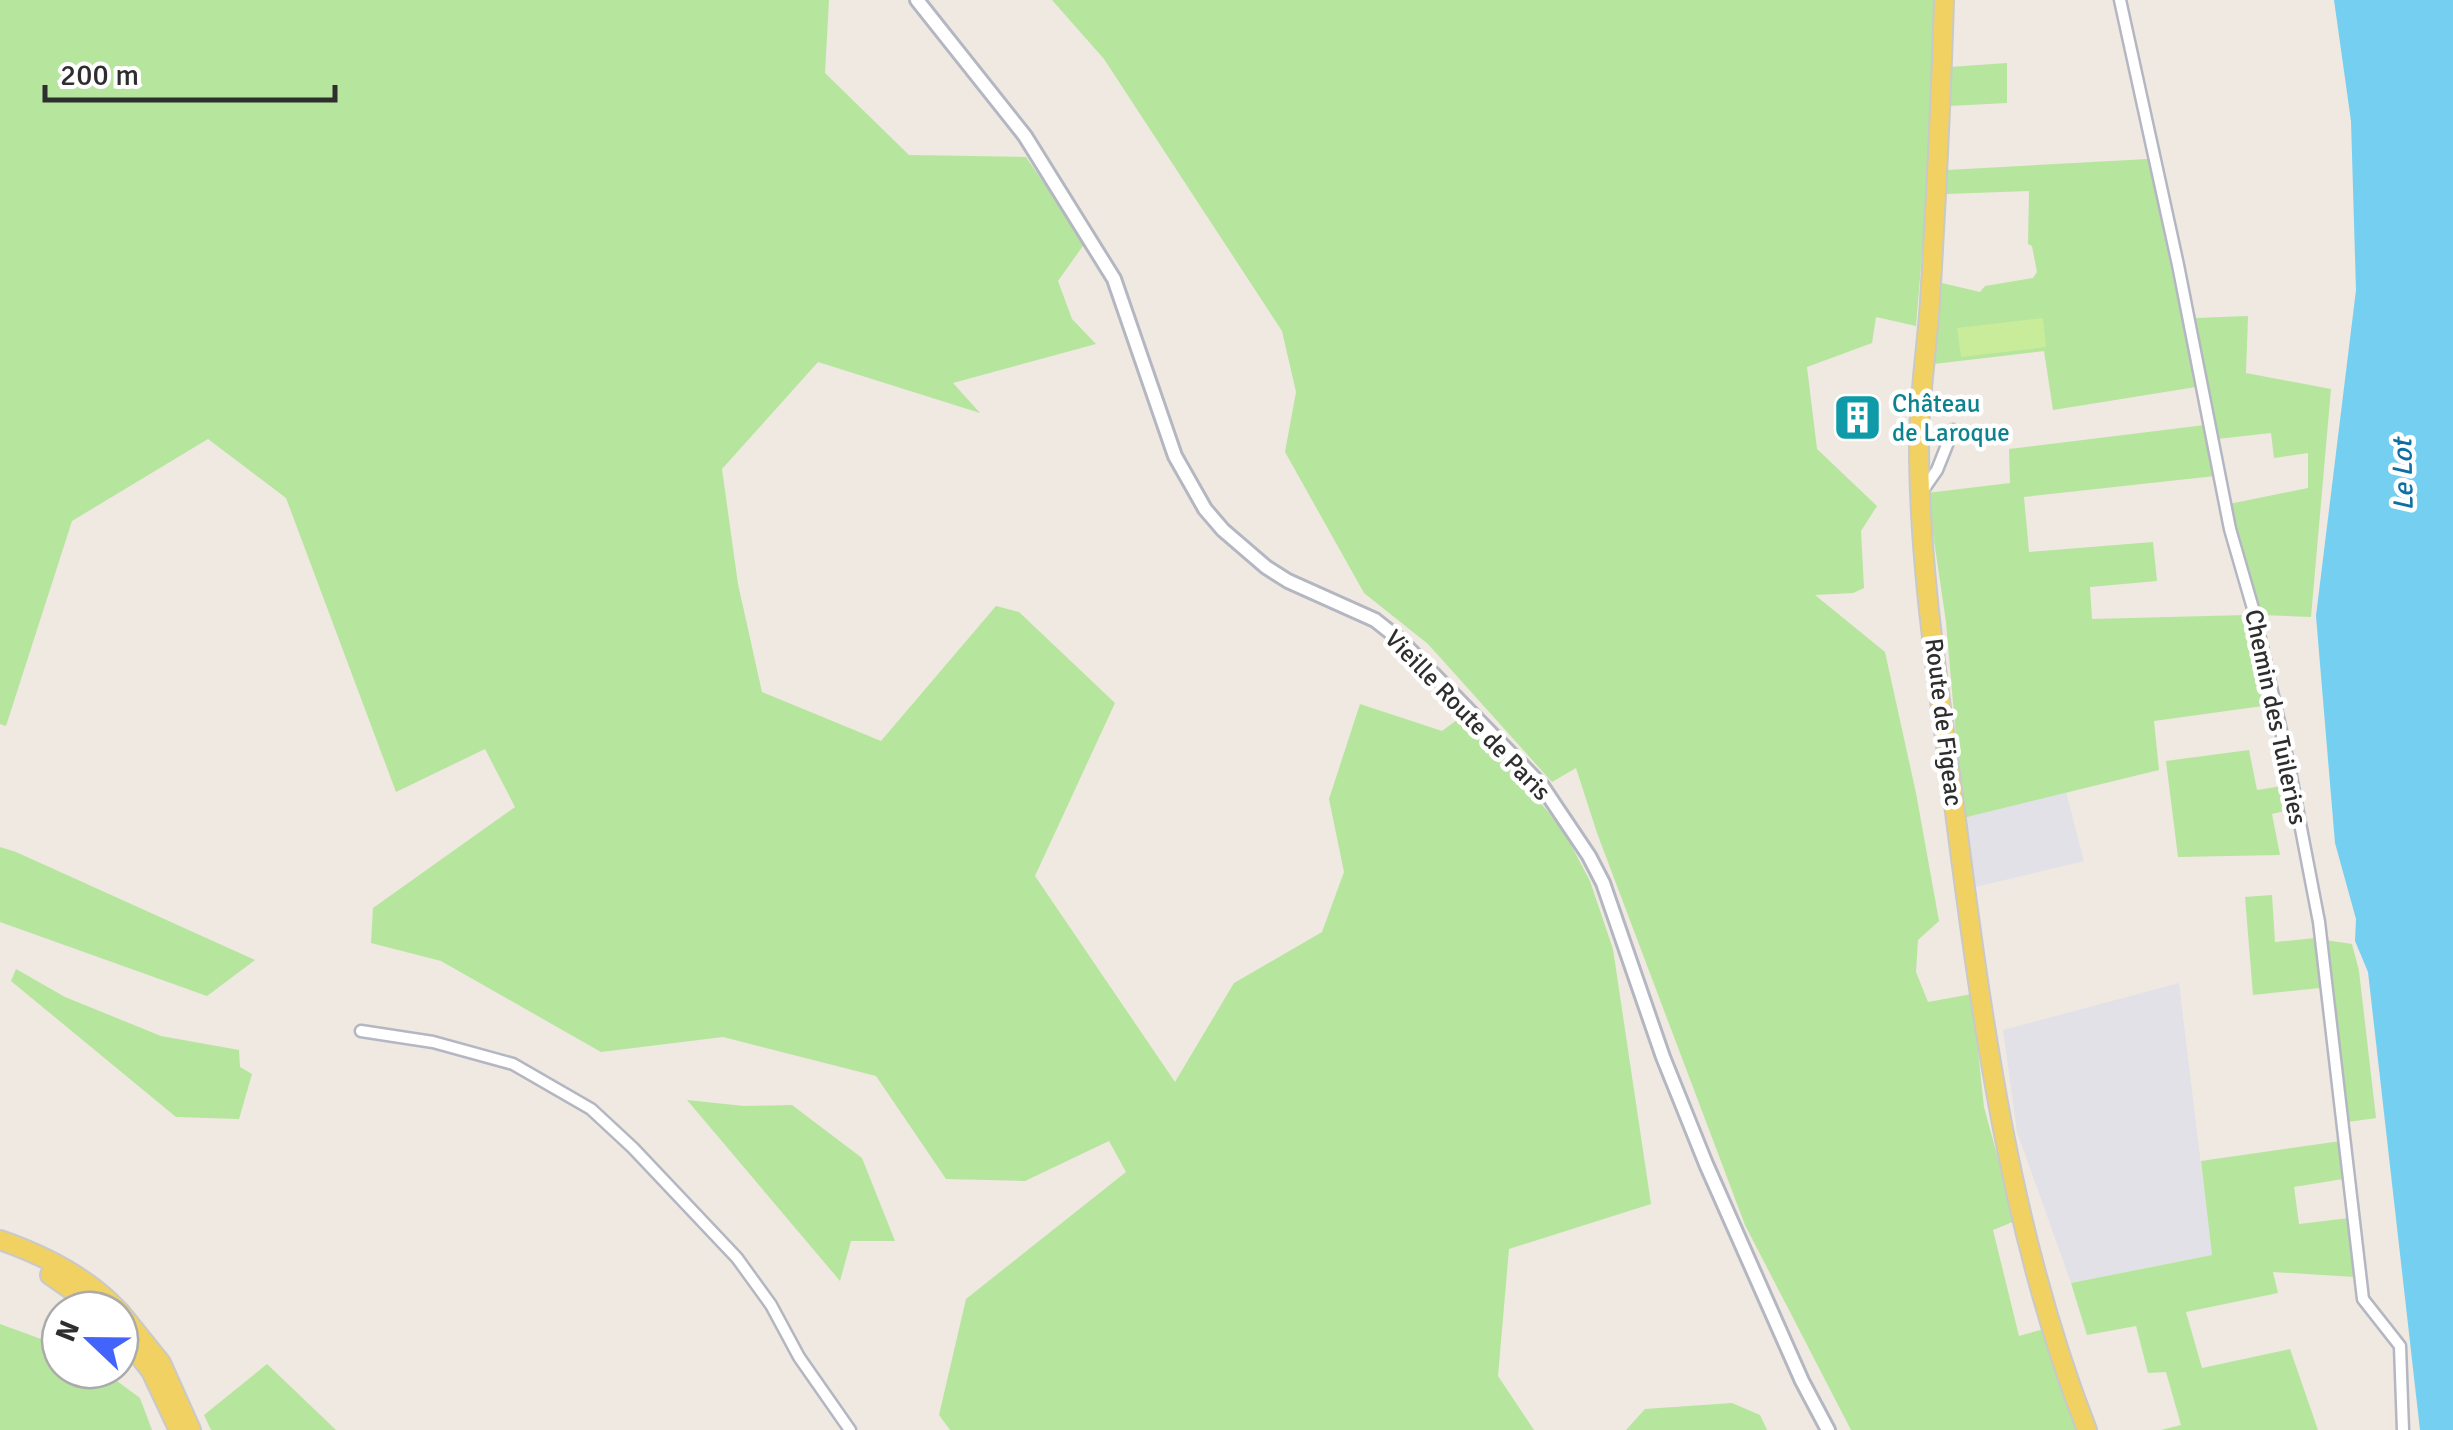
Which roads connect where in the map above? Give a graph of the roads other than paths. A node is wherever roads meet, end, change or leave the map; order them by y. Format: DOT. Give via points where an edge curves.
graph roads {
  1 [pos="917,0"];
  2 [pos="1944,0"];
  3 [pos="2120,0"];
  4 [pos="1953,430"];
  5 [pos="1920,493"];
  6 [pos="361,1031"];
  7 [pos="0,1240"];
  8 [pos="0,1252"];
  9 [pos="71,1290"];
  10 [pos="94,1290"];
  11 [pos="140,1337"];
  12 [pos="140,1357"];
  13 [pos="178,1430"];
  14 [pos="192,1430"];
  15 [pos="850,1430"];
  16 [pos="1828,1430"];
  17 [pos="2087,1430"];
  18 [pos="2403,1430"];
  1 -- 16 [label="street, Vieille Route de Paris" via="1025,136 1114,279 1176,456 1205,509 1266,567 1399,639 1542,786 1570,825 1603,883 1706,1164"];
  2 -- 5 [label="main road, Route de Figeac"];
  3 -- 18 [label="street, Chemin des Tuileries" via="2230,529 2289,766 2319,922 2363,1299 2400,1346"];
  4 -- 5 [label="street"];
  5 -- 17 [label="main road, Route de Figeac" via="1937,677 1998,1109 2042,1290"];
  6 -- 15 [label="street" via="513,1064 592,1109 737,1258"];
  7 -- 10 [label="main road" via="54,1263"];
  8 -- 9 [label="main road"];
  11 -- 14 [label="main road" via="161,1363"];
  12 -- 13 [label="main road"];
}
